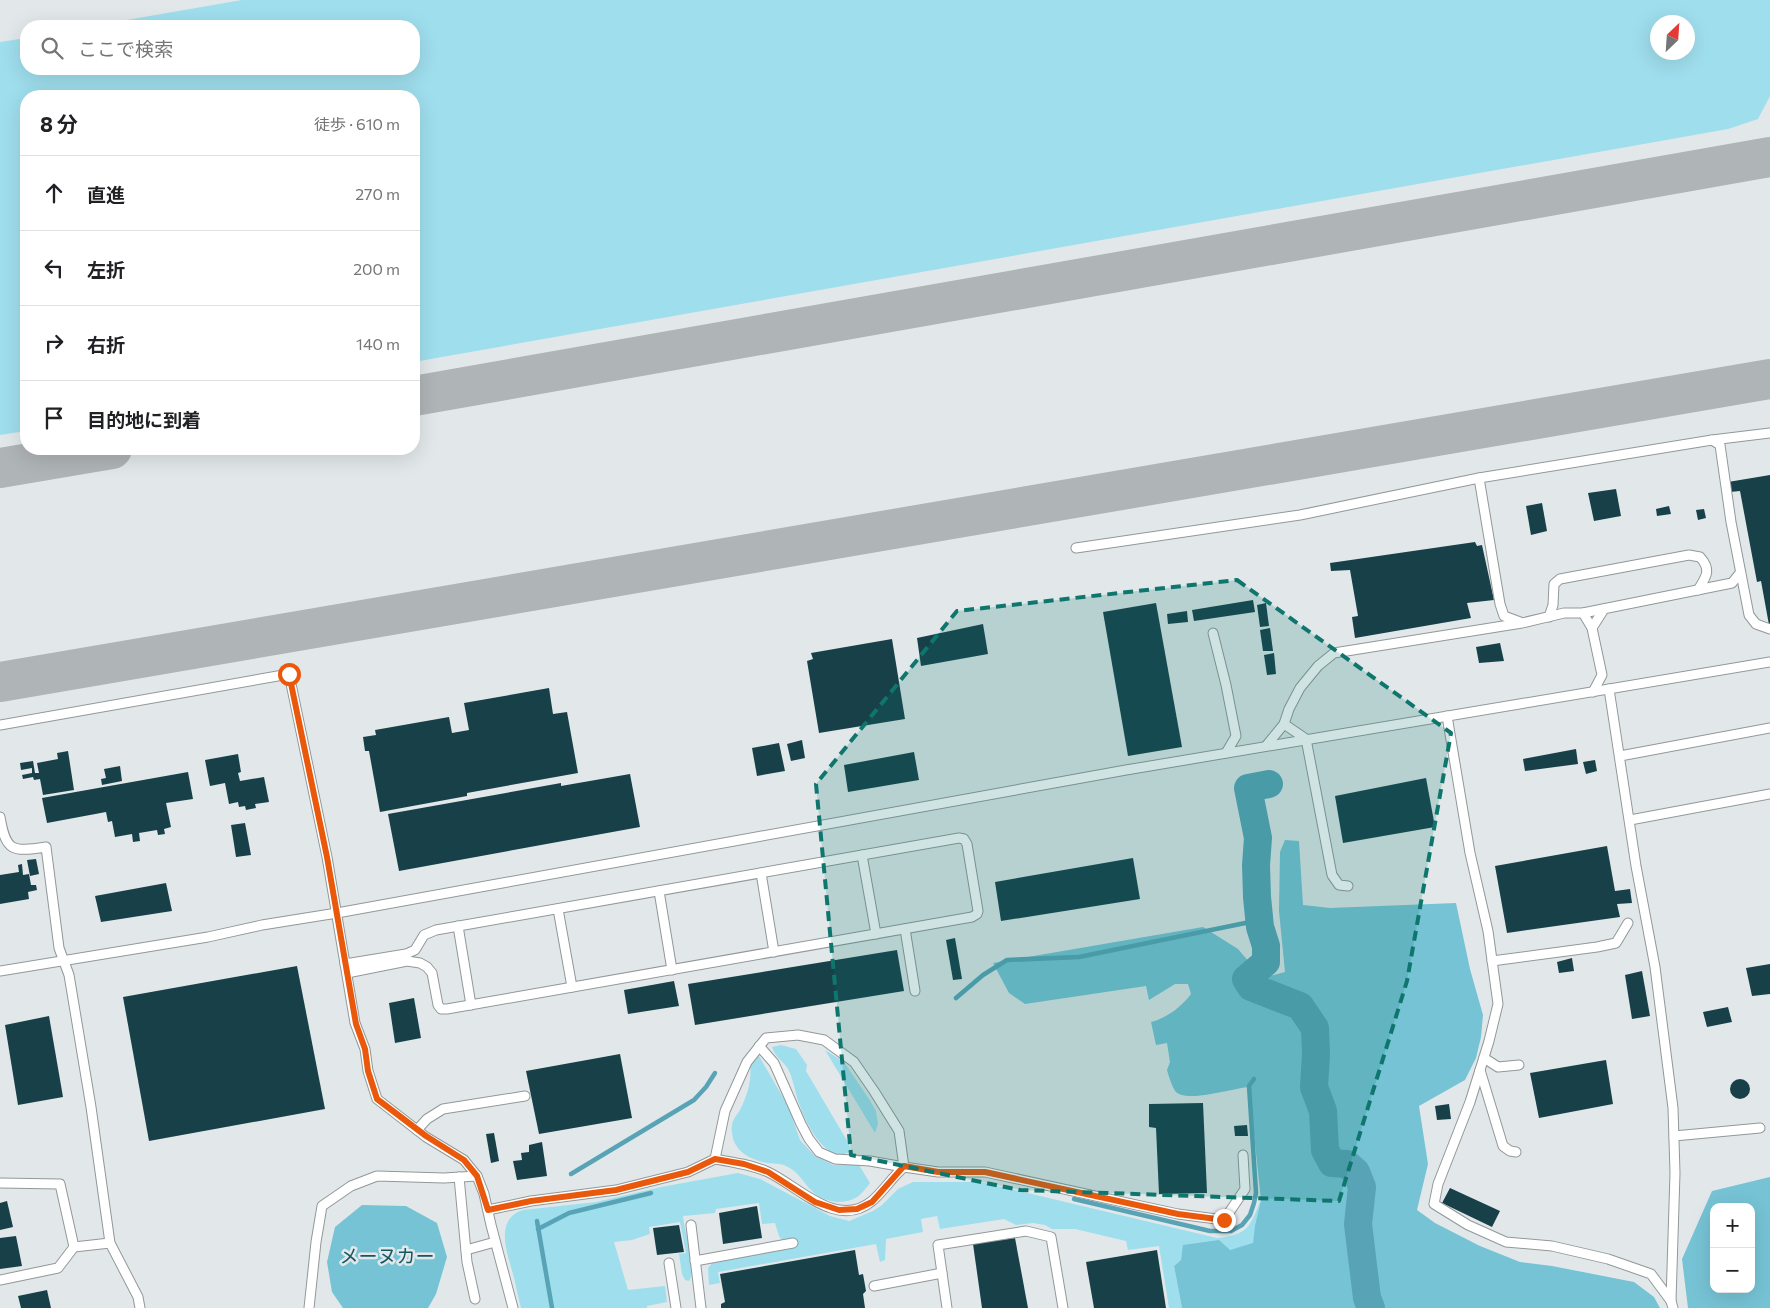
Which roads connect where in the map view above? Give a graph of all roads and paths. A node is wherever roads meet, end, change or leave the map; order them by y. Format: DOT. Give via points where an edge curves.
graph roads {
  1 [pos="1770,433"];
  2 [pos="1712,440"];
  3 [pos="1479,478"];
  4 [pos="1076,548"];
  5 [pos="1740,573"];
  6 [pos="1707,574"];
  7 [pos="1732,583"];
  8 [pos="1716,587"];
  9 [pos="1698,590"];
  10 [pos="1746,602"];
  11 [pos="1553,605"];
  12 [pos="1604,609"];
  13 [pos="1564,614"];
  14 [pos="1583,614"];
  15 [pos="1550,617"];
  16 [pos="1522,623"];
  17 [pos="1592,628"];
  18 [pos="1770,629"];
  19 [pos="1213,633"];
  20 [pos="1770,662"];
  21 [pos="1602,675"];
  22 [pos="1612,688"];
  23 [pos="1593,692"];
  24 [pos="1447,716"];
  25 [pos="1284,724"];
  26 [pos="0,725"];
  27 [pos="1770,728"];
  28 [pos="1236,736"];
  29 [pos="1306,739"];
  30 [pos="1266,746"];
  31 [pos="1248,749"];
  32 [pos="1226,753"];
  33 [pos="1620,756"];
  34 [pos="1770,794"];
  35 [pos="0,817"];
  36 [pos="1630,820"];
  37 [pos="862,855"];
  38 [pos="761,873"];
  39 [pos="1348,886"];
  40 [pos="659,891"];
  41 [pos="558,909"];
  42 [pos="337,913"];
  43 [pos="1628,924"];
  44 [pos="458,926"];
  45 [pos="905,929"];
  46 [pos="876,934"];
  47 [pos="774,952"];
  48 [pos="64,961"];
  49 [pos="1492,961"];
  50 [pos="346,969"];
  51 [pos="672,970"];
  52 [pos="0,971"];
  53 [pos="572,987"];
  54 [pos="915,991"];
  55 [pos="470,1005"];
  56 [pos="759,1046"];
  57 [pos="1484,1058"];
  58 [pos="1519,1065"];
  59 [pos="1480,1070"];
  60 [pos="525,1096"];
  61 [pos="1760,1128"];
  62 [pos="417,1130"];
  63 [pos="1674,1136"];
  64 [pos="1516,1152"];
  65 [pos="1243,1154"];
  66 [pos="715,1159"];
  67 [pos="904,1166"];
  68 [pos="477,1176"];
  69 [pos="459,1177"];
  70 [pos="0,1183"];
  71 [pos="488,1210"];
  72 [pos="690,1225"];
  73 [pos="495,1242"];
  74 [pos="110,1243"];
  75 [pos="793,1243"];
  76 [pos="74,1247"];
  77 [pos="466,1250"];
  78 [pos="695,1261"];
  79 [pos="669,1263"];
  80 [pos="942,1273"];
  81 [pos="0,1280"];
  82 [pos="874,1286"];
  83 [pos="474,1300"];
  84 [pos="1672,1304"];
  85 [pos="140,1308"];
  86 [pos="309,1308"];
  87 [pos="513,1308"];
  88 [pos="676,1308"];
  89 [pos="701,1308"];
  90 [pos="947,1308"];
  91 [pos="1063,1308"];
  1 -- 2 [label="lane"];
  2 -- 3 [label="lane"];
  2 -- 5 [label="lane" via="1720,445"];
  3 -- 4 [label="lane" via="1300,515"];
  3 -- 16 [label="lane" via="1500,604 1504,616"];
  5 -- 7 [label="lane"];
  5 -- 10 [label="lane"];
  6 -- 8 [label="lane"];
  6 -- 9 [label="lane"];
  6 -- 11 [label="lane" via="1706,564 1700,557 1689,555 1560,579 1554,584"];
  7 -- 8 [label="lane"];
  7 -- 10 [label="lane"];
  8 -- 9 [label="lane"];
  9 -- 12 [label="lane"];
  10 -- 18 [label="lane" via="1749,615 1756,624"];
  11 -- 13 [label="lane"];
  11 -- 15 [label="lane"];
  12 -- 14 [label="lane"];
  12 -- 17 [label="lane"];
  13 -- 14 [label="lane"];
  13 -- 15 [label="lane"];
  14 -- 17 [label="lane"];
  15 -- 16 [label="lane"];
  16 -- 25 [label="lane" via="1334,653 1300,688"];
  17 -- 21 [label="lane"];
  19 -- 28 [label="lane"];
  20 -- 22 [label="lane"];
  21 -- 22 [label="lane"];
  21 -- 23 [label="lane"];
  22 -- 23 [label="lane"];
  22 -- 33 [label="lane"];
  23 -- 24 [label="lane"];
  24 -- 29 [label="lane"];
  24 -- 49 [label="lane"];
  25 -- 29 [label="lane"];
  25 -- 30 [label="lane"];
  26 -- 42 [label="lane" via="289,674"];
  27 -- 33 [label="lane"];
  28 -- 31 [label="lane"];
  28 -- 32 [label="lane"];
  29 -- 30 [label="lane"];
  29 -- 39 [label="lane" via="1332,875 1338,884"];
  30 -- 31 [label="lane"];
  31 -- 32 [label="lane"];
  32 -- 42 [label="lane"];
  33 -- 36 [label="lane"];
  34 -- 36 [label="lane"];
  35 -- 48 [label="lane" via="3,835 14,848 46,848 59,948"];
  36 -- 63 [label="lane" via="1655,967"];
  37 -- 38 [label="lane"];
  37 -- 45 [label="lane" via="959,838 967,844 977,914"];
  37 -- 46 [label="lane"];
  38 -- 40 [label="lane"];
  38 -- 47 [label="lane"];
  40 -- 41 [label="lane"];
  40 -- 51 [label="lane"];
  41 -- 44 [label="lane"];
  41 -- 53 [label="lane"];
  42 -- 48 [label="lane"];
  42 -- 50 [label="lane"];
  43 -- 49 [label="lane" via="1616,943"];
  44 -- 50 [label="lane" via="424,935 415,950 406,954"];
  44 -- 55 [label="lane"];
  45 -- 46 [label="lane"];
  45 -- 54 [label="lane"];
  46 -- 47 [label="lane"];
  47 -- 51 [label="lane"];
  48 -- 52 [label="lane"];
  48 -- 74 [label="lane" via="92,1107"];
  49 -- 57 [label="lane" via="1498,1004"];
  50 -- 55 [label="lane" via="413,961 428,967 432,973 441,1009"];
  50 -- 62 [label="lane" via="356,1024 377,1099"];
  51 -- 53 [label="lane"];
  53 -- 55 [label="lane"];
  56 -- 66 [label="lane" via="747,1062 725,1111"];
  56 -- 67 [label="lane" via="774,1063 805,1131 819,1152 835,1159"];
  56 -- 67 [label="lane" via="766,1038 798,1035 824,1040 854,1062 899,1131"];
  57 -- 58 [label="lane" via="1498,1067"];
  57 -- 59 [label="lane"];
  59 -- 64 [label="lane" via="1503,1146"];
  59 -- 84 [label="lane" via="1438,1184 1434,1204 1468,1225 1506,1242 1552,1246 1608,1258 1651,1274"];
  60 -- 62 [label="lane" via="443,1109 426,1119"];
  61 -- 63 [label="lane"];
  62 -- 68 [label="lane" via="464,1160"];
  63 -- 84 [label="lane"];
  65 -- 67 [label="lane" via="1246,1189 1224,1220 1178,1214 985,1172 938,1172"];
  66 -- 67 [label="lane" via="768,1172 815,1202 839,1210 857,1209 872,1202"];
  66 -- 71 [label="lane" via="688,1172 616,1190"];
  68 -- 69 [label="lane"];
  68 -- 71 [label="lane"];
  69 -- 77 [label="lane"];
  69 -- 86 [label="lane" via="377,1176 351,1186 322,1206"];
  70 -- 76 [label="lane" via="60,1184"];
  71 -- 73 [label="lane"];
  72 -- 78 [label="lane"];
  73 -- 77 [label="lane"];
  73 -- 87 [label="lane"];
  74 -- 76 [label="lane"];
  74 -- 85 [label="lane" via="138,1297"];
  75 -- 78 [label="lane"];
  76 -- 81 [label="lane" via="58,1268"];
  77 -- 83 [label="lane"];
  78 -- 89 [label="lane"];
  79 -- 88 [label="lane"];
  80 -- 82 [label="lane"];
  80 -- 90 [label="lane"];
  80 -- 91 [label="lane" via="938,1245 1026,1231 1052,1237"];
}
